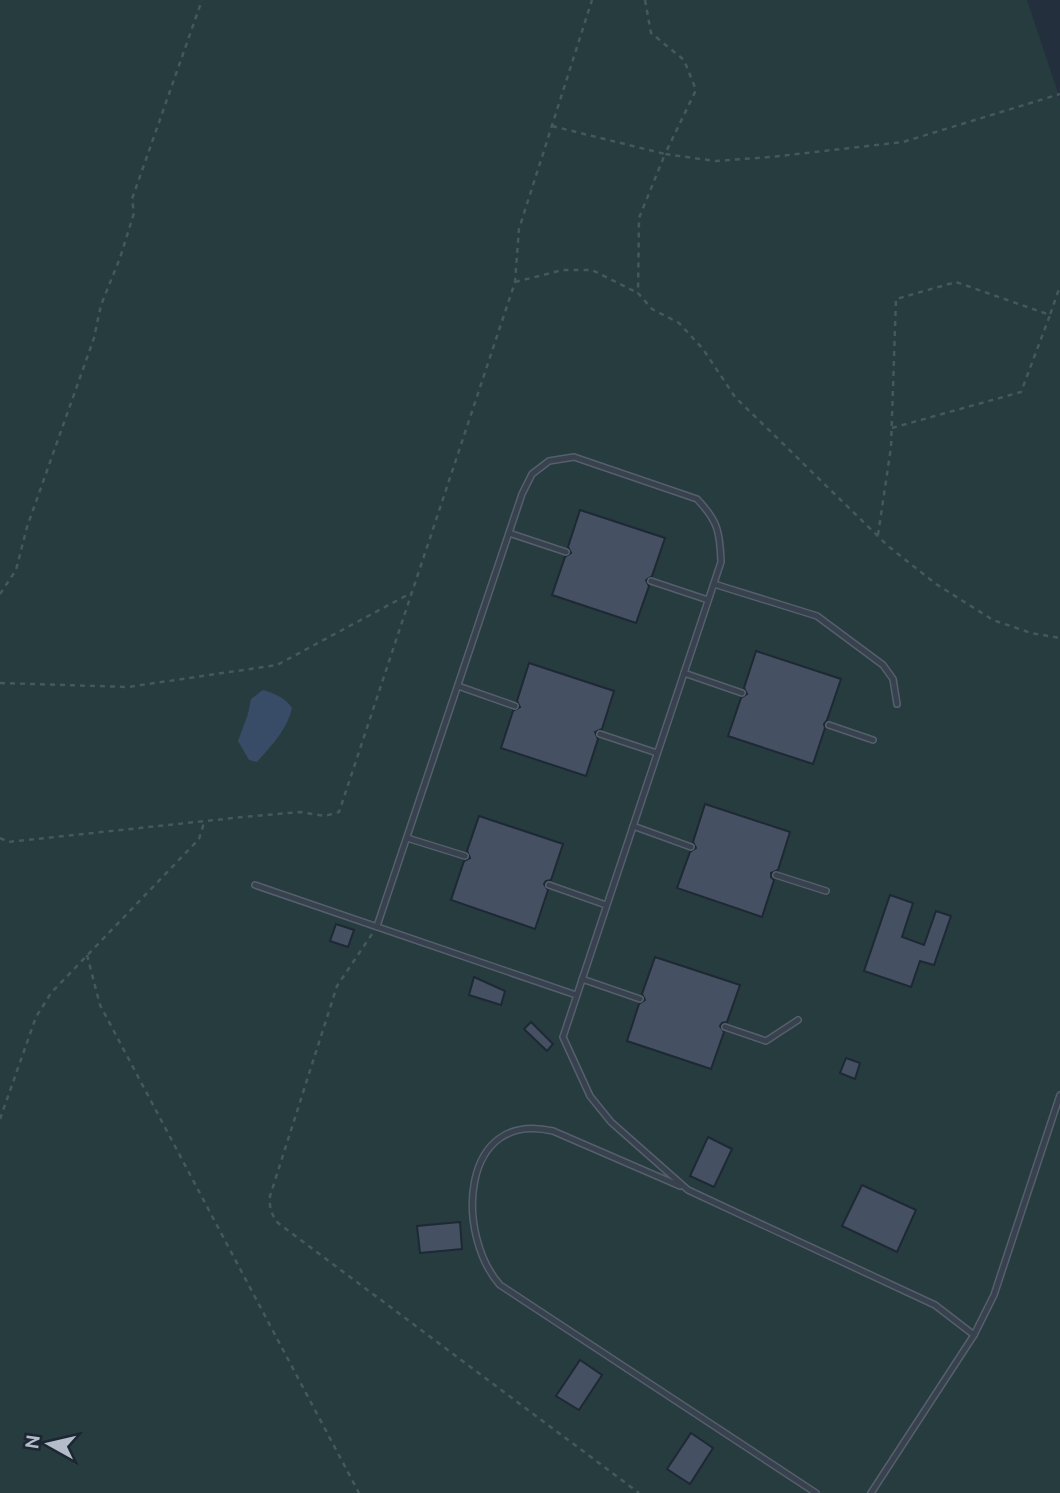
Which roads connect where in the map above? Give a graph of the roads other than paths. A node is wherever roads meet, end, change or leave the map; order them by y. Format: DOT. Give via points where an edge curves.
graph roads {
  1 [pos="509,533"];
  2 [pos="566,552"];
  3 [pos="651,581"];
  4 [pos="713,584"];
  5 [pos="708,600"];
  6 [pos="684,673"];
  7 [pos="458,686"];
  8 [pos="742,693"];
  9 [pos="897,704"];
  10 [pos="515,706"];
  11 [pos="828,725"];
  12 [pos="600,734"];
  13 [pos="873,740"];
  14 [pos="657,753"];
  15 [pos="633,827"];
  16 [pos="407,838"];
  17 [pos="691,846"];
  18 [pos="465,856"];
  19 [pos="776,875"];
  20 [pos="255,885"];
  21 [pos="550,885"];
  22 [pos="826,891"];
  23 [pos="606,905"];
  24 [pos="377,926"];
  25 [pos="582,979"];
  26 [pos="576,995"];
  27 [pos="640,999"];
  28 [pos="797,1020"];
  29 [pos="725,1027"];
  30 [pos="1060,1095"];
  31 [pos="688,1190"];
  32 [pos="974,1335"];
  33 [pos="817,1493"];
  34 [pos="871,1493"];
  1 -- 2 [label="lane"];
  1 -- 4 [label="lane" via="532,474 550,461 574,457 697,499 712,514 720,535 721,562"];
  1 -- 7 [label="lane"];
  3 -- 5 [label="lane"];
  4 -- 5 [label="lane"];
  4 -- 9 [label="lane" via="817,616 883,665 892,679"];
  5 -- 6 [label="lane"];
  6 -- 8 [label="lane"];
  6 -- 14 [label="lane"];
  7 -- 10 [label="lane"];
  7 -- 16 [label="lane"];
  11 -- 13 [label="lane"];
  12 -- 14 [label="lane"];
  14 -- 15 [label="lane"];
  15 -- 17 [label="lane"];
  15 -- 23 [label="lane"];
  16 -- 18 [label="lane"];
  16 -- 24 [label="lane"];
  19 -- 22 [label="lane"];
  20 -- 24 [label="lane"];
  21 -- 23 [label="lane"];
  23 -- 25 [label="lane"];
  24 -- 26 [label="lane"];
  25 -- 26 [label="lane"];
  25 -- 27 [label="lane"];
  26 -- 31 [label="lane" via="563,1037 590,1096 611,1122"];
  28 -- 29 [label="lane" via="766,1041"];
  30 -- 32 [label="lane" via="994,1295"];
  31 -- 32 [label="lane" via="935,1306"];
  31 -- 33 [label="lane" via="553,1130 517,1129 487,1149 478,1167 473,1199 478,1244 488,1270 500,1284"];
  32 -- 34 [label="lane"];
}
